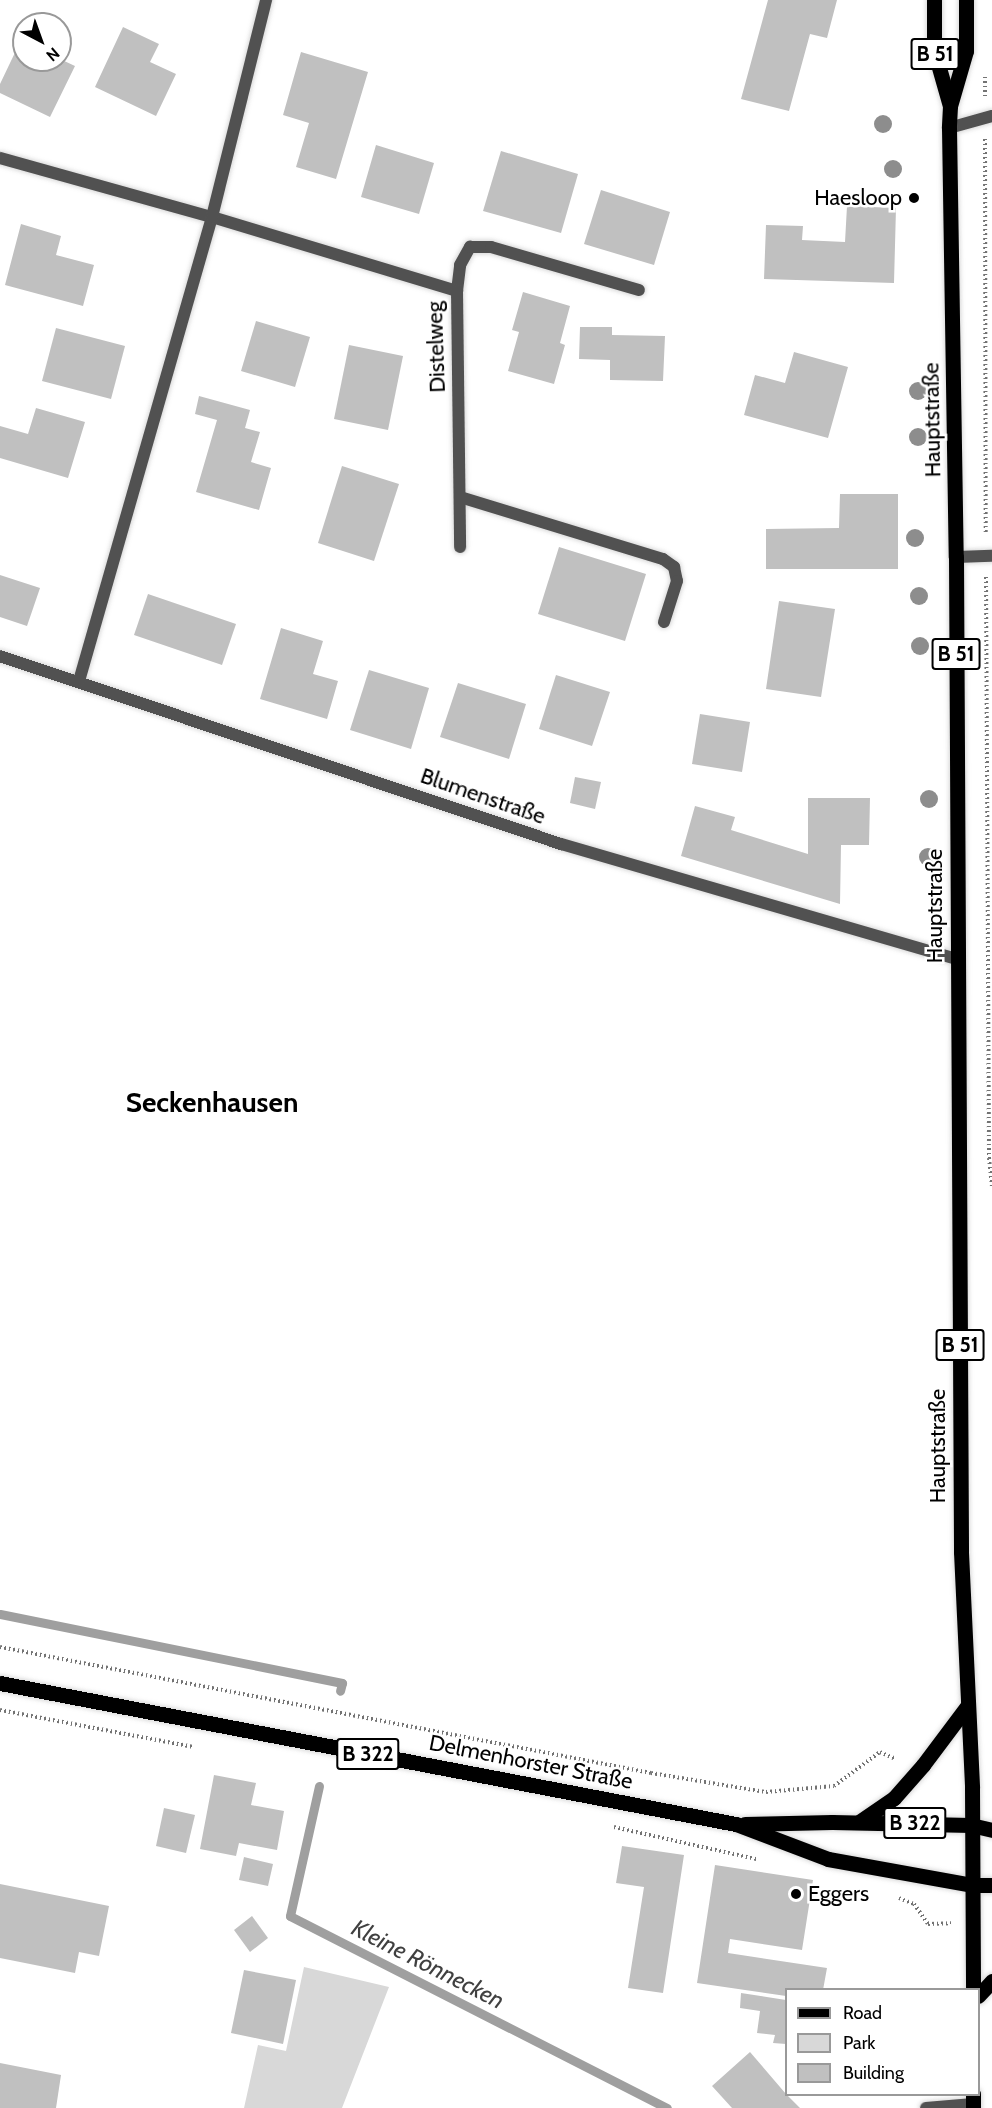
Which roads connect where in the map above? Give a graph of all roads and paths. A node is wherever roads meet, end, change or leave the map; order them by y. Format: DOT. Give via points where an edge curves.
graph roads {
  1 [pos="266,0"];
  2 [pos="934,0"];
  3 [pos="966,0"];
  4 [pos="986,73"];
  5 [pos="950,106"];
  6 [pos="989,117"];
  7 [pos="949,128"];
  8 [pos="0,158"];
  9 [pos="212,217"];
  10 [pos="639,290"];
  11 [pos="457,291"];
  12 [pos="460,496"];
  13 [pos="460,547"];
  14 [pos="989,556"];
  15 [pos="956,557"];
  16 [pos="664,622"];
  17 [pos="0,656"];
  18 [pos="79,681"];
  19 [pos="958,958"];
  20 [pos="992,1188"];
  21 [pos="0,1647"];
  22 [pos="0,1683"];
  23 [pos="968,1705"];
  24 [pos="0,1710"];
  25 [pos="195,1747"];
  26 [pos="914,1775"];
  27 [pos="859,1822"];
  28 [pos="736,1824"];
  29 [pos="971,1825"];
  30 [pos="613,1827"];
  31 [pos="992,1830"];
  32 [pos="763,1861"];
  33 [pos="972,1885"];
  34 [pos="992,1885"];
  35 [pos="894,1897"];
  36 [pos="973,1922"];
  37 [pos="992,1981"];
  38 [pos="973,1988"];
  39 [pos="980,1994"];
  40 [pos="973,2102"];
  41 [pos="926,2108"];
  1 -- 9 [label="street"];
  2 -- 5 [label="main road, Hauptstraße / B 51" via="934,50"];
  3 -- 5 [label="main road, Hauptstraße / B 51" via="966,51"];
  4 -- 6 [label="path"];
  5 -- 7 [label="main road, Hauptstraße / B 51"];
  6 -- 7 [label="street"];
  6 -- 14 [label="path"];
  7 -- 15 [label="main road, Hauptstraße / B 51"];
  8 -- 9 [label="street, Distelweg"];
  9 -- 11 [label="street, Distelweg"];
  9 -- 18 [label="street"];
  10 -- 11 [label="street" via="491,247 470,247 460,265"];
  11 -- 12 [label="street, Distelweg"];
  12 -- 13 [label="street, Distelweg"];
  12 -- 16 [label="street" via="663,559 674,567 677,581"];
  14 -- 15 [label="street"];
  14 -- 20 [label="path"];
  15 -- 19 [label="main road, Hauptstraße / B 51"];
  17 -- 18 [label="street, Blumenstraße"];
  18 -- 19 [label="street, Blumenstraße" via="561,844"];
  19 -- 23 [label="main road, Hauptstraße / B 51" via="961,1552"];
  21 -- 26 [label="path" via="766,1792 834,1786 880,1752 896,1759"];
  22 -- 28 [label="main road, Delmenhorster Straße / B 322"];
  23 -- 26 [label="main road"];
  23 -- 29 [label="main road, B 51"];
  24 -- 25 [label="path"];
  26 -- 27 [label="main road" via="894,1797"];
  27 -- 28 [label="main road, Delmenhorster Straße / B 322"];
  27 -- 29 [label="main road, Delmenhorster Straße / B 322"];
  28 -- 33 [label="main road, Delmenhorster Straße / B 322" via="828,1859"];
  29 -- 31 [label="main road, Delmenhorster Straße / B 322"];
  29 -- 33 [label="main road, B 51"];
  30 -- 32 [label="path"];
  33 -- 34 [label="main road, Delmenhorster Straße / B 322"];
  33 -- 36 [label="main road, B 51"];
  35 -- 36 [label="path" via="915,1904 928,1924"];
  36 -- 38 [label="main road, B 51"];
  37 -- 39 [label="main road"];
  40 -- 41 [label="street"];
}
